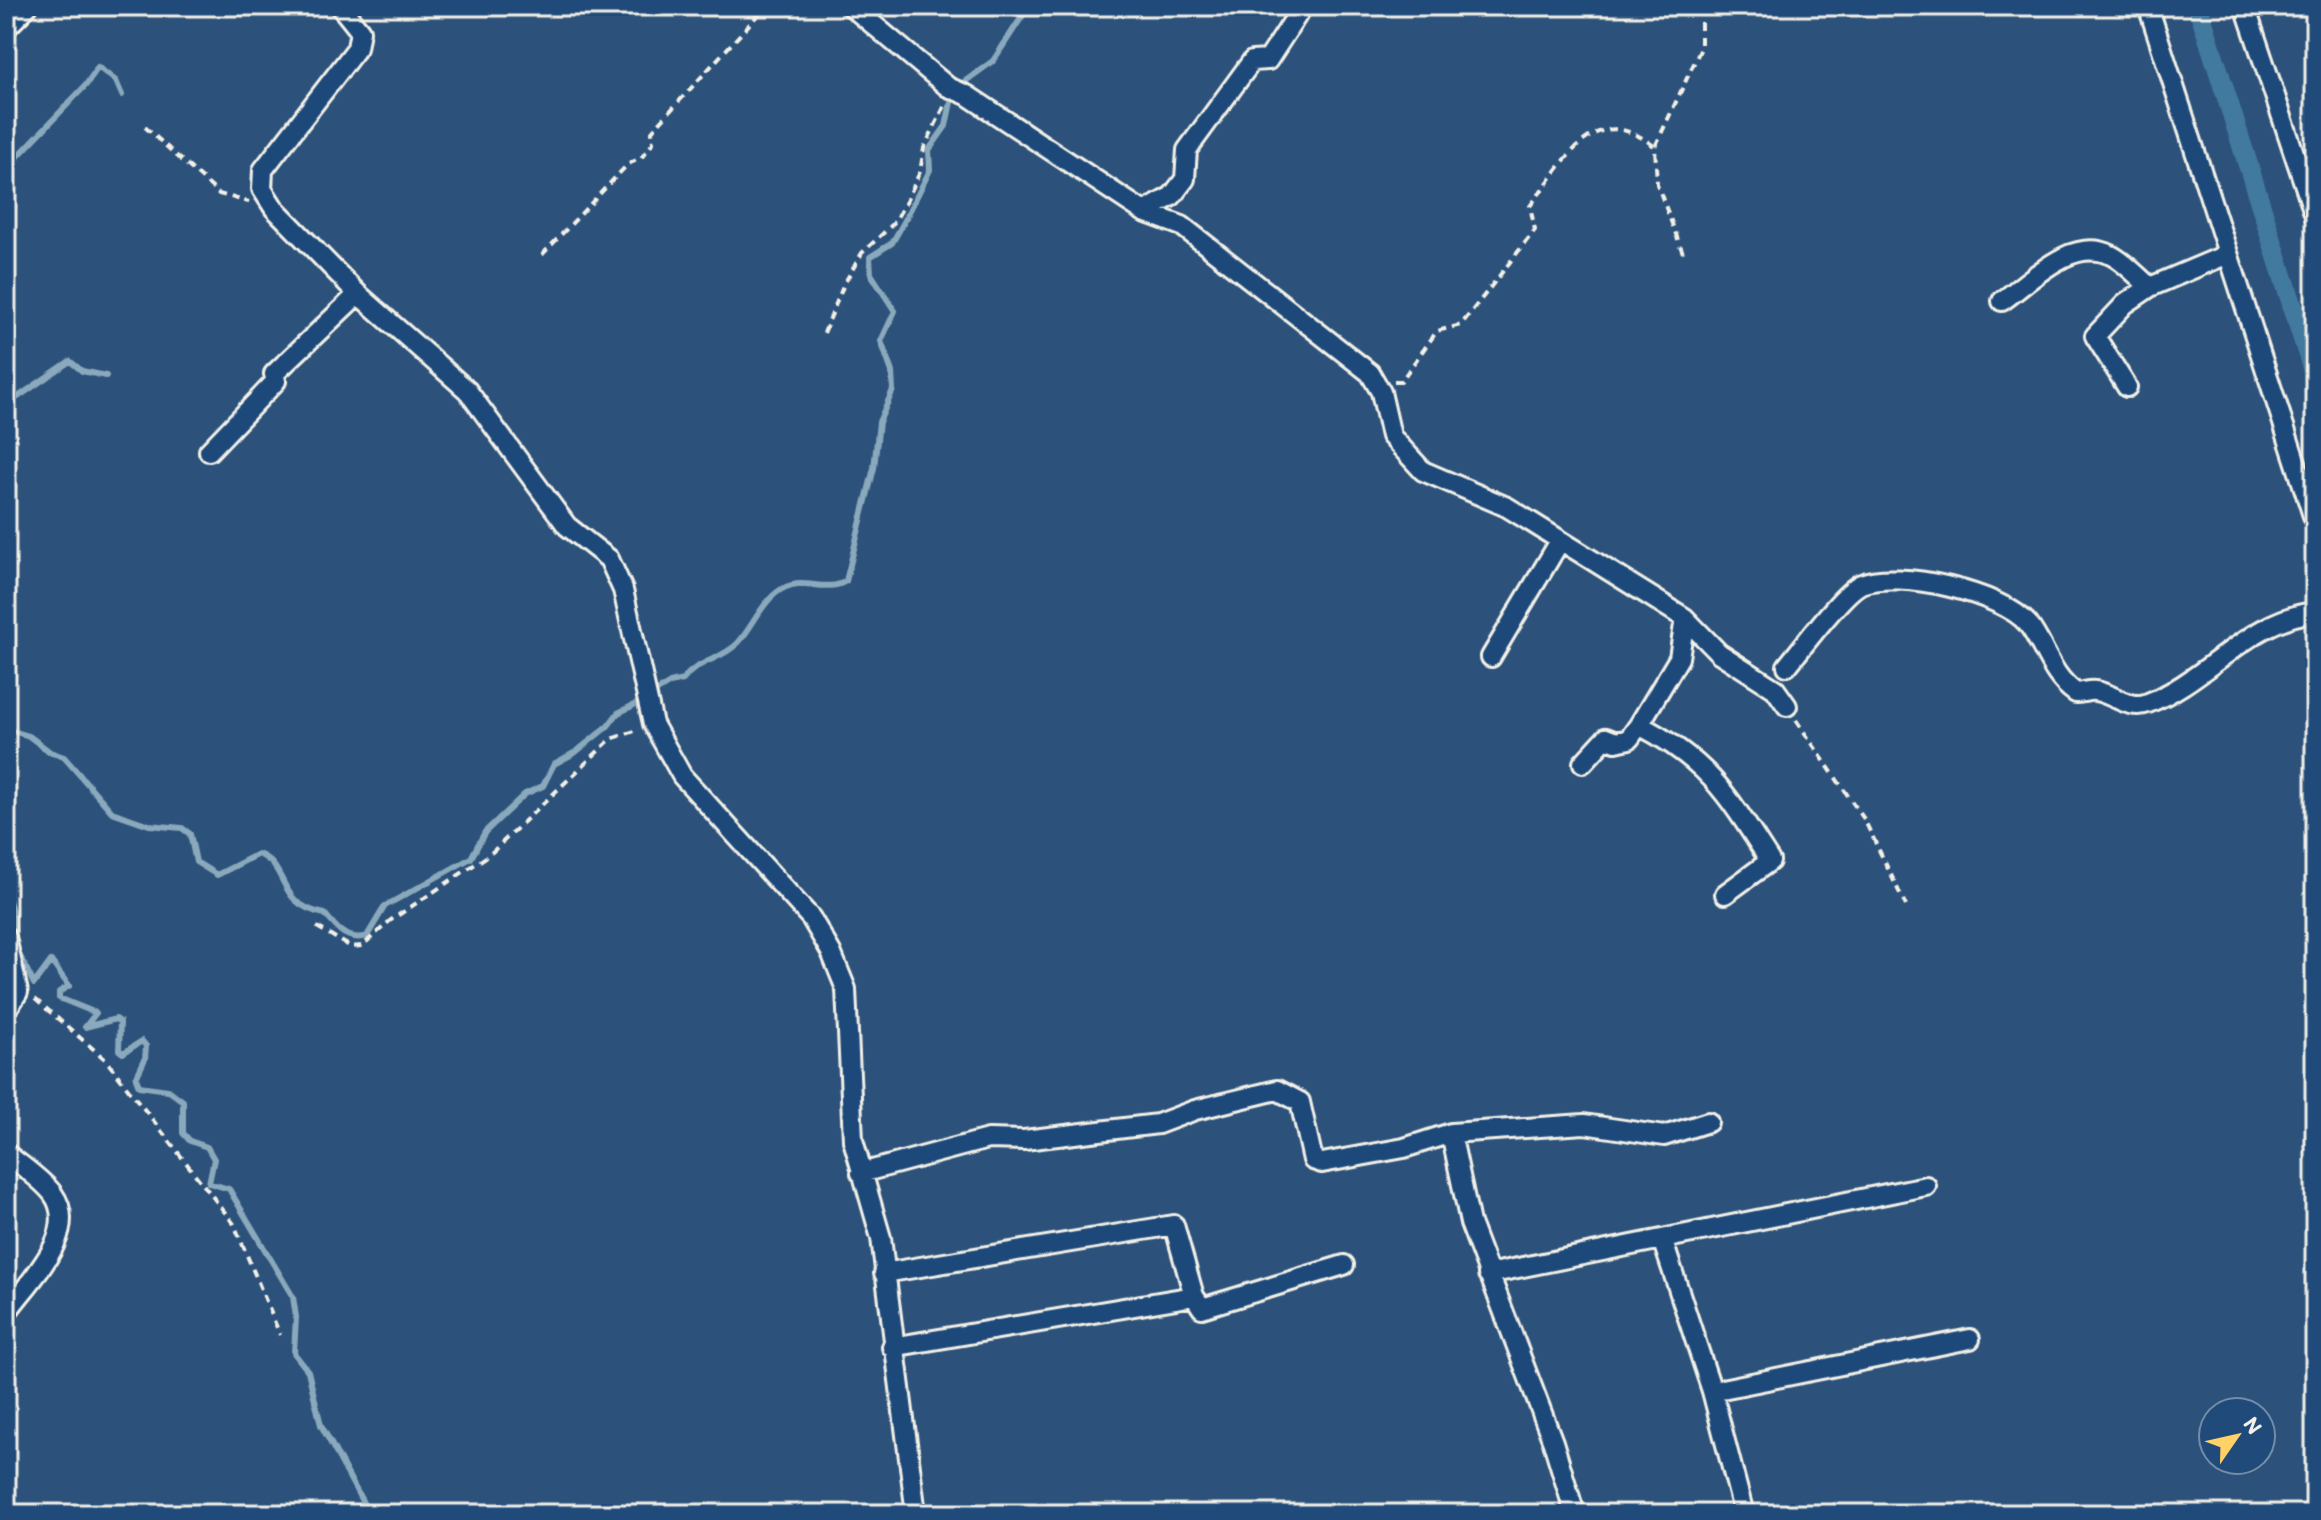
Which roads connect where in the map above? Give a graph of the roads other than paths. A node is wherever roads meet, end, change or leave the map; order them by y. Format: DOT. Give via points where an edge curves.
graph roads {
  1 [pos="28,6"];
  2 [pos="340,6"];
  3 [pos="851,6"];
  4 [pos="1303,6"];
  5 [pos="2148,6"];
  6 [pos="2245,6"];
  7 [pos="6,28"];
  8 [pos="1144,212"];
  9 [pos="2315,216"];
  10 [pos="2228,254"];
  11 [pos="2150,287"];
  12 [pos="358,294"];
  13 [pos="2002,301"];
  14 [pos="2127,387"];
  15 [pos="209,451"];
  16 [pos="2315,522"];
  17 [pos="1560,541"];
  18 [pos="2315,612"];
  19 [pos="1685,618"];
  20 [pos="1491,657"];
  21 [pos="1787,666"];
  22 [pos="1787,706"];
  23 [pos="1639,725"];
  24 [pos="1583,763"];
  25 [pos="1725,894"];
  26 [pos="6,937"];
  27 [pos="6,1011"];
  28 [pos="1708,1122"];
  29 [pos="1451,1133"];
  30 [pos="6,1153"];
  31 [pos="861,1173"];
  32 [pos="1926,1186"];
  33 [pos="1662,1239"];
  34 [pos="1344,1265"];
  35 [pos="884,1273"];
  36 [pos="1488,1274"];
  37 [pos="1194,1296"];
  38 [pos="6,1313"];
  39 [pos="1970,1339"];
  40 [pos="892,1347"];
  41 [pos="1712,1391"];
  42 [pos="916,1514"];
  43 [pos="1575,1514"];
  44 [pos="1744,1514"];
  1 -- 7 [label="street"];
  2 -- 12 [label="street" via="360,31 357,48 263,170 262,189"];
  3 -- 8 [label="street" via="948,87"];
  4 -- 8 [label="street" via="1268,60 1252,61 1187,150 1185,179 1172,196"];
  5 -- 10 [label="street"];
  6 -- 9 [label="street"];
  8 -- 17 [label="street" via="1182,226 1370,373 1381,392 1391,436 1423,471 1507,507"];
  10 -- 11 [label="street"];
  10 -- 16 [label="street"];
  11 -- 13 [label="street" via="2112,256 2091,249 2069,254"];
  11 -- 14 [label="street" via="2095,336"];
  12 -- 15 [label="street" via="274,374 276,381"];
  12 -- 31 [label="street" via="467,390 567,526 609,559 623,590 653,724 682,776 811,918 831,952 846,989 853,1140"];
  17 -- 19 [label="street"];
  17 -- 20 [label="street"];
  18 -- 21 [label="street" via="2259,631 2196,678 2144,705 2096,691 2076,693 2062,683 2026,622 1978,593 1899,579 1861,584"];
  19 -- 22 [label="street" via="1719,653 1775,689"];
  19 -- 23 [label="street" via="1679,658"];
  23 -- 24 [label="street" via="1629,739 1606,738"];
  23 -- 25 [label="street" via="1706,769 1770,861"];
  26 -- 27 [label="street" via="18,992"];
  28 -- 29 [label="street" via="1664,1136 1584,1124"];
  29 -- 31 [label="street" via="1322,1163 1313,1160 1300,1102 1277,1090 1158,1124 1024,1140 988,1139"];
  29 -- 36 [label="street" via="1470,1223"];
  30 -- 38 [label="street" via="53,1194 63,1216 58,1239"];
  31 -- 35 [label="street" via="881,1238"];
  32 -- 33 [label="street"];
  33 -- 36 [label="street"];
  33 -- 41 [label="street"];
  34 -- 37 [label="street" via="1202,1308"];
  35 -- 37 [label="street" via="1174,1225"];
  35 -- 40 [label="street"];
  36 -- 43 [label="street"];
  37 -- 40 [label="street"];
  39 -- 41 [label="street"];
  40 -- 42 [label="street"];
  41 -- 44 [label="street"];
}
